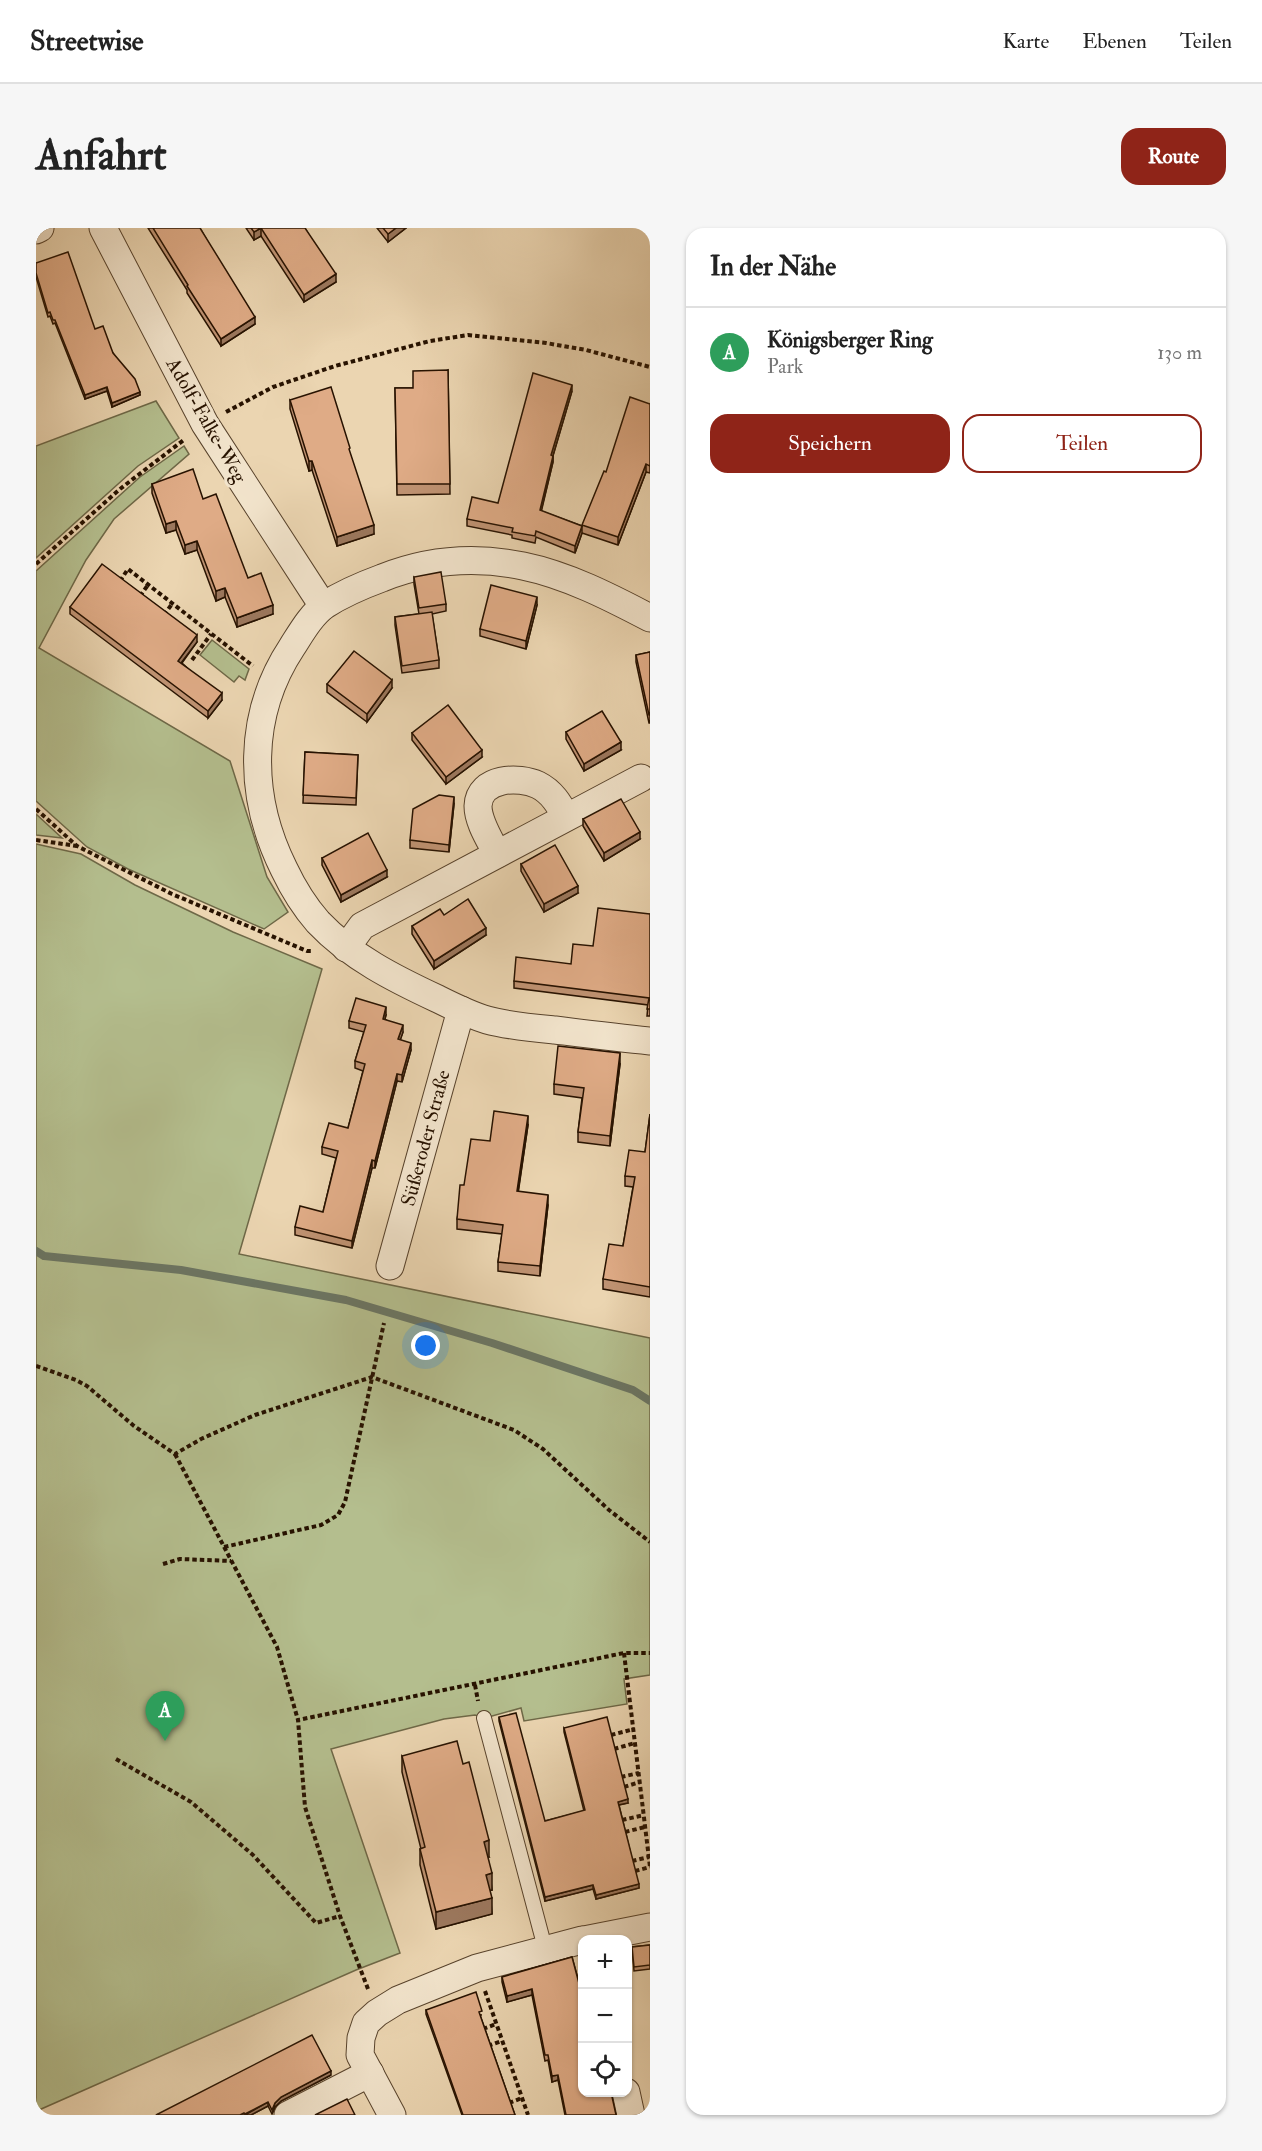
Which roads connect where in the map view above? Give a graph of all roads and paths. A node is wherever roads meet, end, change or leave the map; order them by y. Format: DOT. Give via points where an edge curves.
graph roads {
  1 [pos="40,228"];
  2 [pos="103,228"];
  3 [pos="36,230"];
  4 [pos="650,367"];
  5 [pos="205,424"];
  6 [pos="36,564"];
  7 [pos="148,585"];
  8 [pos="115,587"];
  9 [pos="136,602"];
  10 [pos="172,603"];
  11 [pos="323,606"];
  12 [pos="650,618"];
  13 [pos="160,620"];
  14 [pos="195,621"];
  15 [pos="189,630"];
  16 [pos="211,634"];
  17 [pos="192,660"];
  18 [pos="258,668"];
  19 [pos="641,778"];
  20 [pos="36,809"];
  21 [pos="566,817"];
  22 [pos="36,840"];
  23 [pos="77,846"];
  24 [pos="497,854"];
  25 [pos="346,948"];
  26 [pos="460,1010"];
  27 [pos="650,1041"];
  28 [pos="390,1266"];
  29 [pos="384,1323"];
  30 [pos="36,1366"];
  31 [pos="372,1377"];
  32 [pos="175,1454"];
  33 [pos="650,1542"];
  34 [pos="224,1547"];
  35 [pos="231,1561"];
  36 [pos="163,1564"];
  37 [pos="624,1653"];
  38 [pos="650,1653"];
  39 [pos="484,1718"];
  40 [pos="298,1720"];
  41 [pos="634,1729"];
  42 [pos="611,1736"];
  43 [pos="635,1743"];
  44 [pos="614,1749"];
  45 [pos="116,1759"];
  46 [pos="639,1773"];
  47 [pos="621,1777"];
  48 [pos="640,1782"];
  49 [pos="624,1787"];
  50 [pos="644,1815"];
  51 [pos="622,1820"];
  52 [pos="645,1827"];
  53 [pos="625,1832"];
  54 [pos="649,1857"];
  55 [pos="632,1861"];
  56 [pos="650,1867"];
  57 [pos="635,1871"];
  58 [pos="340,1916"];
  59 [pos="650,1927"];
  60 [pos="609,1935"];
  61 [pos="578,1941"];
  62 [pos="544,1948"];
  63 [pos="477,1968"];
  64 [pos="377,2013"];
  65 [pos="496,2024"];
  66 [pos="483,2029"];
  67 [pos="502,2041"];
  68 [pos="488,2046"];
  69 [pos="370,2073"];
  70 [pos="627,2097"];
  71 [pos="522,2098"];
  72 [pos="509,2103"];
  73 [pos="288,2115"];
  74 [pos="392,2115"];
  75 [pos="528,2115"];
  76 [pos="631,2115"];
  1 -- 3 [label="street"];
  2 -- 5 [label="street, Adolf-Falke-Weg"];
  4 -- 5 [label="path" via="566,346 468,335 430,340 335,366 273,387"];
  5 -- 6 [label="path" via="120,489"];
  5 -- 11 [label="street, Adolf-Falke-Weg"];
  7 -- 8 [label="path" via="128,569"];
  7 -- 9 [label="path"];
  7 -- 10 [label="path"];
  10 -- 13 [label="path"];
  10 -- 14 [label="path"];
  11 -- 12 [label="street" via="401,570 440,562 484,560 524,566 568,580 614,598"];
  11 -- 25 [label="street" via="293,645 270,688 260,726 257,767 261,810 276,854 295,892"];
  14 -- 15 [label="path"];
  14 -- 16 [label="path"];
  16 -- 17 [label="path"];
  16 -- 18 [label="path"];
  19 -- 21 [label="street"];
  20 -- 23 [label="path"];
  21 -- 24 [label="street"];
  21 -- 24 [label="street" via="557,802 539,786 524,780 505,780 490,786 478,807"];
  22 -- 23 [label="path"];
  23 -- 25 [label="path" via="172,894 307,951"];
  24 -- 25 [label="street" via="362,926"];
  25 -- 26 [label="street"];
  26 -- 27 [label="street" via="530,1028"];
  26 -- 28 [label="street, Süßeroder Straße"];
  29 -- 31 [label="path"];
  30 -- 32 [label="path" via="87,1386"];
  31 -- 32 [label="path" via="255,1415"];
  31 -- 33 [label="path" via="514,1430 543,1449"];
  31 -- 34 [label="path" via="345,1502 338,1515 321,1525"];
  32 -- 34 [label="path"];
  34 -- 35 [label="path"];
  35 -- 36 [label="path" via="180,1559"];
  35 -- 40 [label="path" via="278,1647"];
  37 -- 38 [label="path"];
  37 -- 40 [label="path"];
  37 -- 41 [label="path"];
  39 -- 62 [label="lane"];
  40 -- 58 [label="path" via="305,1807"];
  41 -- 42 [label="path"];
  41 -- 43 [label="path"];
  43 -- 44 [label="path"];
  43 -- 46 [label="path"];
  45 -- 58 [label="path" via="191,1802 253,1855 316,1923"];
  46 -- 47 [label="path"];
  46 -- 48 [label="path"];
  48 -- 49 [label="path"];
  48 -- 50 [label="path"];
  50 -- 51 [label="path"];
  50 -- 52 [label="path"];
  52 -- 53 [label="path"];
  52 -- 54 [label="path"];
  54 -- 55 [label="path"];
  54 -- 56 [label="path"];
  56 -- 57 [label="path"];
  58 -- 64 [label="path"];
  59 -- 60 [label="street"];
  61 -- 62 [label="street"];
  62 -- 63 [label="street"];
  63 -- 64 [label="street" via="398,2000"];
  63 -- 65 [label="path"];
  64 -- 69 [label="street" via="366,2023 361,2038 360,2055"];
  65 -- 66 [label="path"];
  65 -- 67 [label="path"];
  67 -- 68 [label="path"];
  67 -- 71 [label="path"];
  69 -- 73 [label="street"];
  69 -- 74 [label="street"];
  70 -- 76 [label="street"];
  71 -- 72 [label="path"];
  71 -- 75 [label="path"];
}
